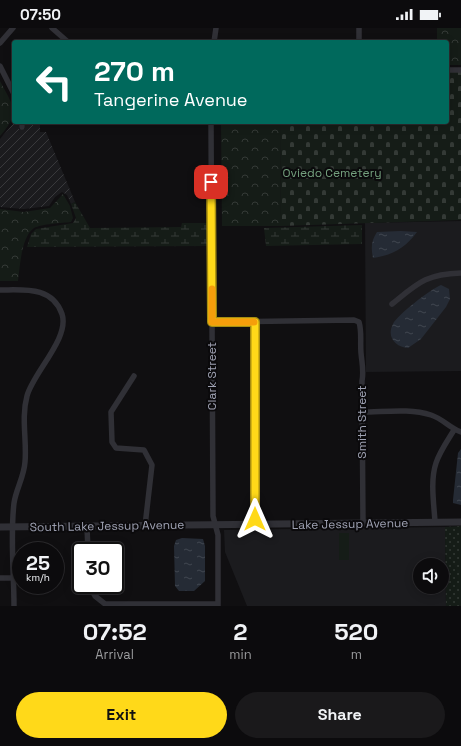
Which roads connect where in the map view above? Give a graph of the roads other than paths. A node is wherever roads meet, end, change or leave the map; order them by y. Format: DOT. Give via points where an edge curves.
graph roads {
  1 [pos="14,28"];
  2 [pos="52,28"];
  3 [pos="216,28"];
  4 [pos="359,28"];
  5 [pos="66,40"];
  6 [pos="214,40"];
  7 [pos="359,40"];
  8 [pos="0,43"];
  9 [pos="0,66"];
  10 [pos="449,70"];
  11 [pos="461,70"];
  12 [pos="12,90"];
  13 [pos="211,124"];
  14 [pos="461,273"];
  15 [pos="0,290"];
  16 [pos="392,304"];
  17 [pos="212,322"];
  18 [pos="255,322"];
  19 [pos="134,376"];
  20 [pos="362,412"];
  21 [pos="454,430"];
  22 [pos="461,432"];
  23 [pos="435,522"];
  24 [pos="461,522"];
  25 [pos="363,524"];
  26 [pos="215,525"];
  27 [pos="255,525"];
  28 [pos="145,526"];
  29 [pos="0,527"];
  30 [pos="13,527"];
  31 [pos="87,527"];
  32 [pos="13,542"];
  33 [pos="88,542"];
  34 [pos="0,578"];
  35 [pos="12,578"];
  36 [pos="14,594"];
  37 [pos="94,594"];
  38 [pos="105,605"];
  39 [pos="148,605"];
  40 [pos="218,605"];
  41 [pos="14,606"];
  1 -- 8 [label="street"];
  2 -- 5 [label="street"];
  3 -- 6 [label="street"];
  4 -- 7 [label="street"];
  9 -- 12 [label="street"];
  10 -- 11 [label="street"];
  13 -- 17 [label="street, Clark Street"];
  14 -- 16 [label="street" via="435,275 426,279"];
  15 -- 30 [label="street" via="41,292 57,305 62,316 59,338 27,395 25,462 15,495"];
  17 -- 18 [label="street"];
  17 -- 26 [label="street, Clark Street"];
  18 -- 20 [label="street, Smith Street" via="359,322 363,364"];
  18 -- 27 [label="street"];
  19 -- 28 [label="street" via="111,412 112,442 116,448 144,450 152,465"];
  20 -- 21 [label="street" via="418,412 443,420"];
  20 -- 25 [label="street, Smith Street"];
  21 -- 22 [label="street"];
  21 -- 23 [label="street" via="436,464"];
  23 -- 24 [label="street, Lake Jessup Avenue"];
  23 -- 25 [label="street, Lake Jessup Avenue"];
  25 -- 27 [label="street, Lake Jessup Avenue"];
  26 -- 27 [label="street, Lake Jessup Avenue"];
  26 -- 28 [label="street, South Lake Jessup Avenue"];
  26 -- 40 [label="street, Clark Street" via="218,535"];
  28 -- 31 [label="street, South Lake Jessup Avenue"];
  29 -- 30 [label="street, South Lake Jessup Avenue"];
  30 -- 31 [label="street, South Lake Jessup Avenue"];
  30 -- 32 [label="street"];
  31 -- 33 [label="street"];
  34 -- 35 [label="street"];
  36 -- 41 [label="street"];
  37 -- 38 [label="street"];
  38 -- 39 [label="street"];
  39 -- 40 [label="street"];
}
